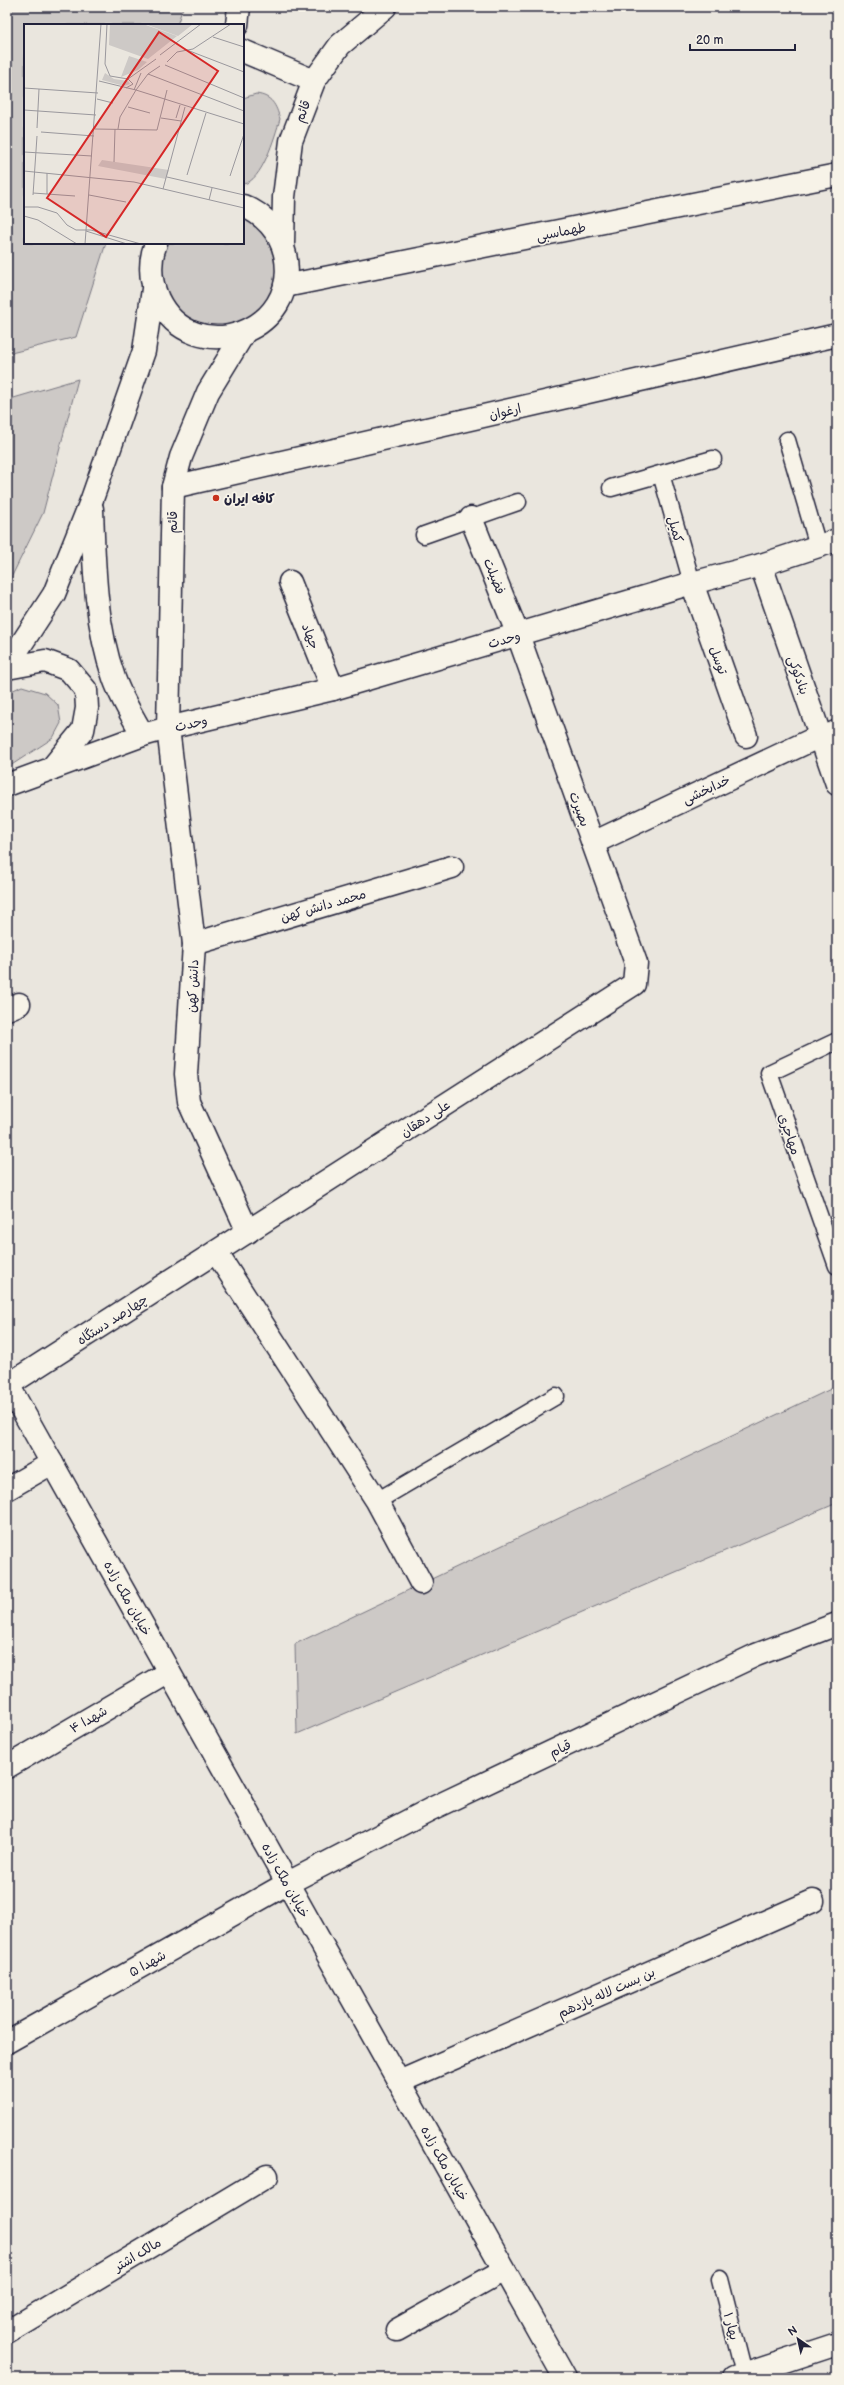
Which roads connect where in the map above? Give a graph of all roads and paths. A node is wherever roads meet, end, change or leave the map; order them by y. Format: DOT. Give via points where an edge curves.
graph roads {
  1 [pos="240,7"];
  2 [pos="384,7"];
  3 [pos="237,24"];
  4 [pos="244,51"];
  5 [pos="314,81"];
  6 [pos="837,176"];
  7 [pos="244,206"];
  8 [pos="156,244"];
  9 [pos="283,244"];
  10 [pos="285,286"];
  11 [pos="153,289"];
  12 [pos="244,333"];
  13 [pos="837,335"];
  14 [pos="787,440"];
  15 [pos="713,459"];
  16 [pos="661,474"];
  17 [pos="173,487"];
  18 [pos="610,488"];
  19 [pos="92,500"];
  20 [pos="518,502"];
  21 [pos="471,518"];
  22 [pos="424,535"];
  23 [pos="828,543"];
  24 [pos="761,565"];
  25 [pos="290,582"];
  26 [pos="692,583"];
  27 [pos="518,635"];
  28 [pos="7,667"];
  29 [pos="333,689"];
  30 [pos="168,728"];
  31 [pos="829,732"];
  32 [pos="143,735"];
  33 [pos="746,736"];
  34 [pos="50,770"];
  35 [pos="837,784"];
  36 [pos="7,785"];
  37 [pos="592,843"];
  38 [pos="452,867"];
  39 [pos="194,944"];
  40 [pos="634,984"];
  41 [pos="837,1041"];
  42 [pos="248,1232"];
  43 [pos="216,1252"];
  44 [pos="837,1266"];
  45 [pos="8,1384"];
  46 [pos="556,1396"];
  47 [pos="52,1463"];
  48 [pos="7,1489"];
  49 [pos="376,1501"];
  50 [pos="421,1583"];
  51 [pos="837,1624"];
  52 [pos="169,1672"];
  53 [pos="7,1767"];
  54 [pos="288,1883"];
  55 [pos="813,1901"];
  56 [pos="7,2042"];
  57 [pos="399,2082"];
  58 [pos="267,2176"];
  59 [pos="504,2270"];
  60 [pos="720,2279"];
  61 [pos="397,2330"];
  62 [pos="7,2332"];
  63 [pos="837,2344"];
  64 [pos="739,2376"];
  65 [pos="565,2378"];
  1 -- 3 [label="street"];
  2 -- 5 [label="street, قائم" via="340,45"];
  4 -- 5 [label="street"];
  5 -- 9 [label="street, قائم" via="291,141 284,197"];
  6 -- 10 [label="street, طهماسبی"];
  7 -- 9 [label="street" via="271,224"];
  8 -- 11 [label="street" via="151,266"];
  9 -- 10 [label="street" via="288,265"];
  10 -- 12 [label="street" via="277,306 262,322"];
  11 -- 12 [label="street" via="163,309 179,325 199,335 222,338"];
  11 -- 19 [label="street" via="144,351"];
  12 -- 17 [label="street, قائم" via="208,392 181,457"];
  13 -- 17 [label="street, ارغوان"];
  14 -- 23 [label="lane"];
  15 -- 16 [label="lane"];
  16 -- 18 [label="lane"];
  16 -- 26 [label="lane, کمیل"];
  17 -- 30 [label="street, قائم"];
  19 -- 28 [label="street" via="54,594"];
  19 -- 32 [label="street" via="94,573 104,637 114,677"];
  20 -- 21 [label="lane"];
  21 -- 22 [label="lane"];
  21 -- 27 [label="street, فضیلت"];
  23 -- 24 [label="street, وحدت"];
  24 -- 26 [label="street, وحدت"];
  24 -- 31 [label="street, بنادکوکی"];
  25 -- 29 [label="street, جهاد"];
  26 -- 27 [label="street, وحدت"];
  26 -- 33 [label="street, توسل"];
  27 -- 29 [label="street, وحدت"];
  27 -- 37 [label="street, بصیرت"];
  28 -- 34 [label="street" via="45,662 70,670 86,690 88,708 83,730"];
  29 -- 30 [label="street, وحدت"];
  30 -- 32 [label="street, وحدت"];
  30 -- 39 [label="street, دانش کهن"];
  31 -- 35 [label="street, بنادکوکی"];
  31 -- 37 [label="street, خدابخشی"];
  32 -- 34 [label="street, وحدت"];
  34 -- 36 [label="street, وحدت"];
  37 -- 40 [label="street, بصیرت" via="636,963"];
  38 -- 39 [label="street, محمد دانش کهن"];
  39 -- 42 [label="street, دانش کهن" via="186,1074 189,1102"];
  40 -- 42 [label="street, علی دهقان"];
  41 -- 44 [label="lane, مهاجری" via="769,1074"];
  42 -- 43 [label="street, علی دهقان"];
  43 -- 45 [label="street, چهارصد دستگاه"];
  43 -- 49 [label="street"];
  45 -- 47 [label="street, خیابان ملک زاده"];
  46 -- 49 [label="lane"];
  47 -- 48 [label="street"];
  47 -- 52 [label="street, خیابان ملک زاده"];
  49 -- 50 [label="street"];
  51 -- 54 [label="street, قیام" via="705,1679 431,1809"];
  52 -- 53 [label="street, شهدا ۴"];
  52 -- 54 [label="street, خیابان ملک زاده"];
  54 -- 56 [label="street, شهدا ۵"];
  54 -- 57 [label="street, خیابان ملک زاده"];
  55 -- 57 [label="street, بن بست لاله یازدهم"];
  57 -- 59 [label="street, خیابان ملک زاده"];
  58 -- 62 [label="street, مالک اشتر"];
  59 -- 61 [label="street"];
  59 -- 65 [label="street, خیابان ملک زاده"];
  60 -- 64 [label="lane, بهار ۱"];
  63 -- 64 [label="street"];
}
